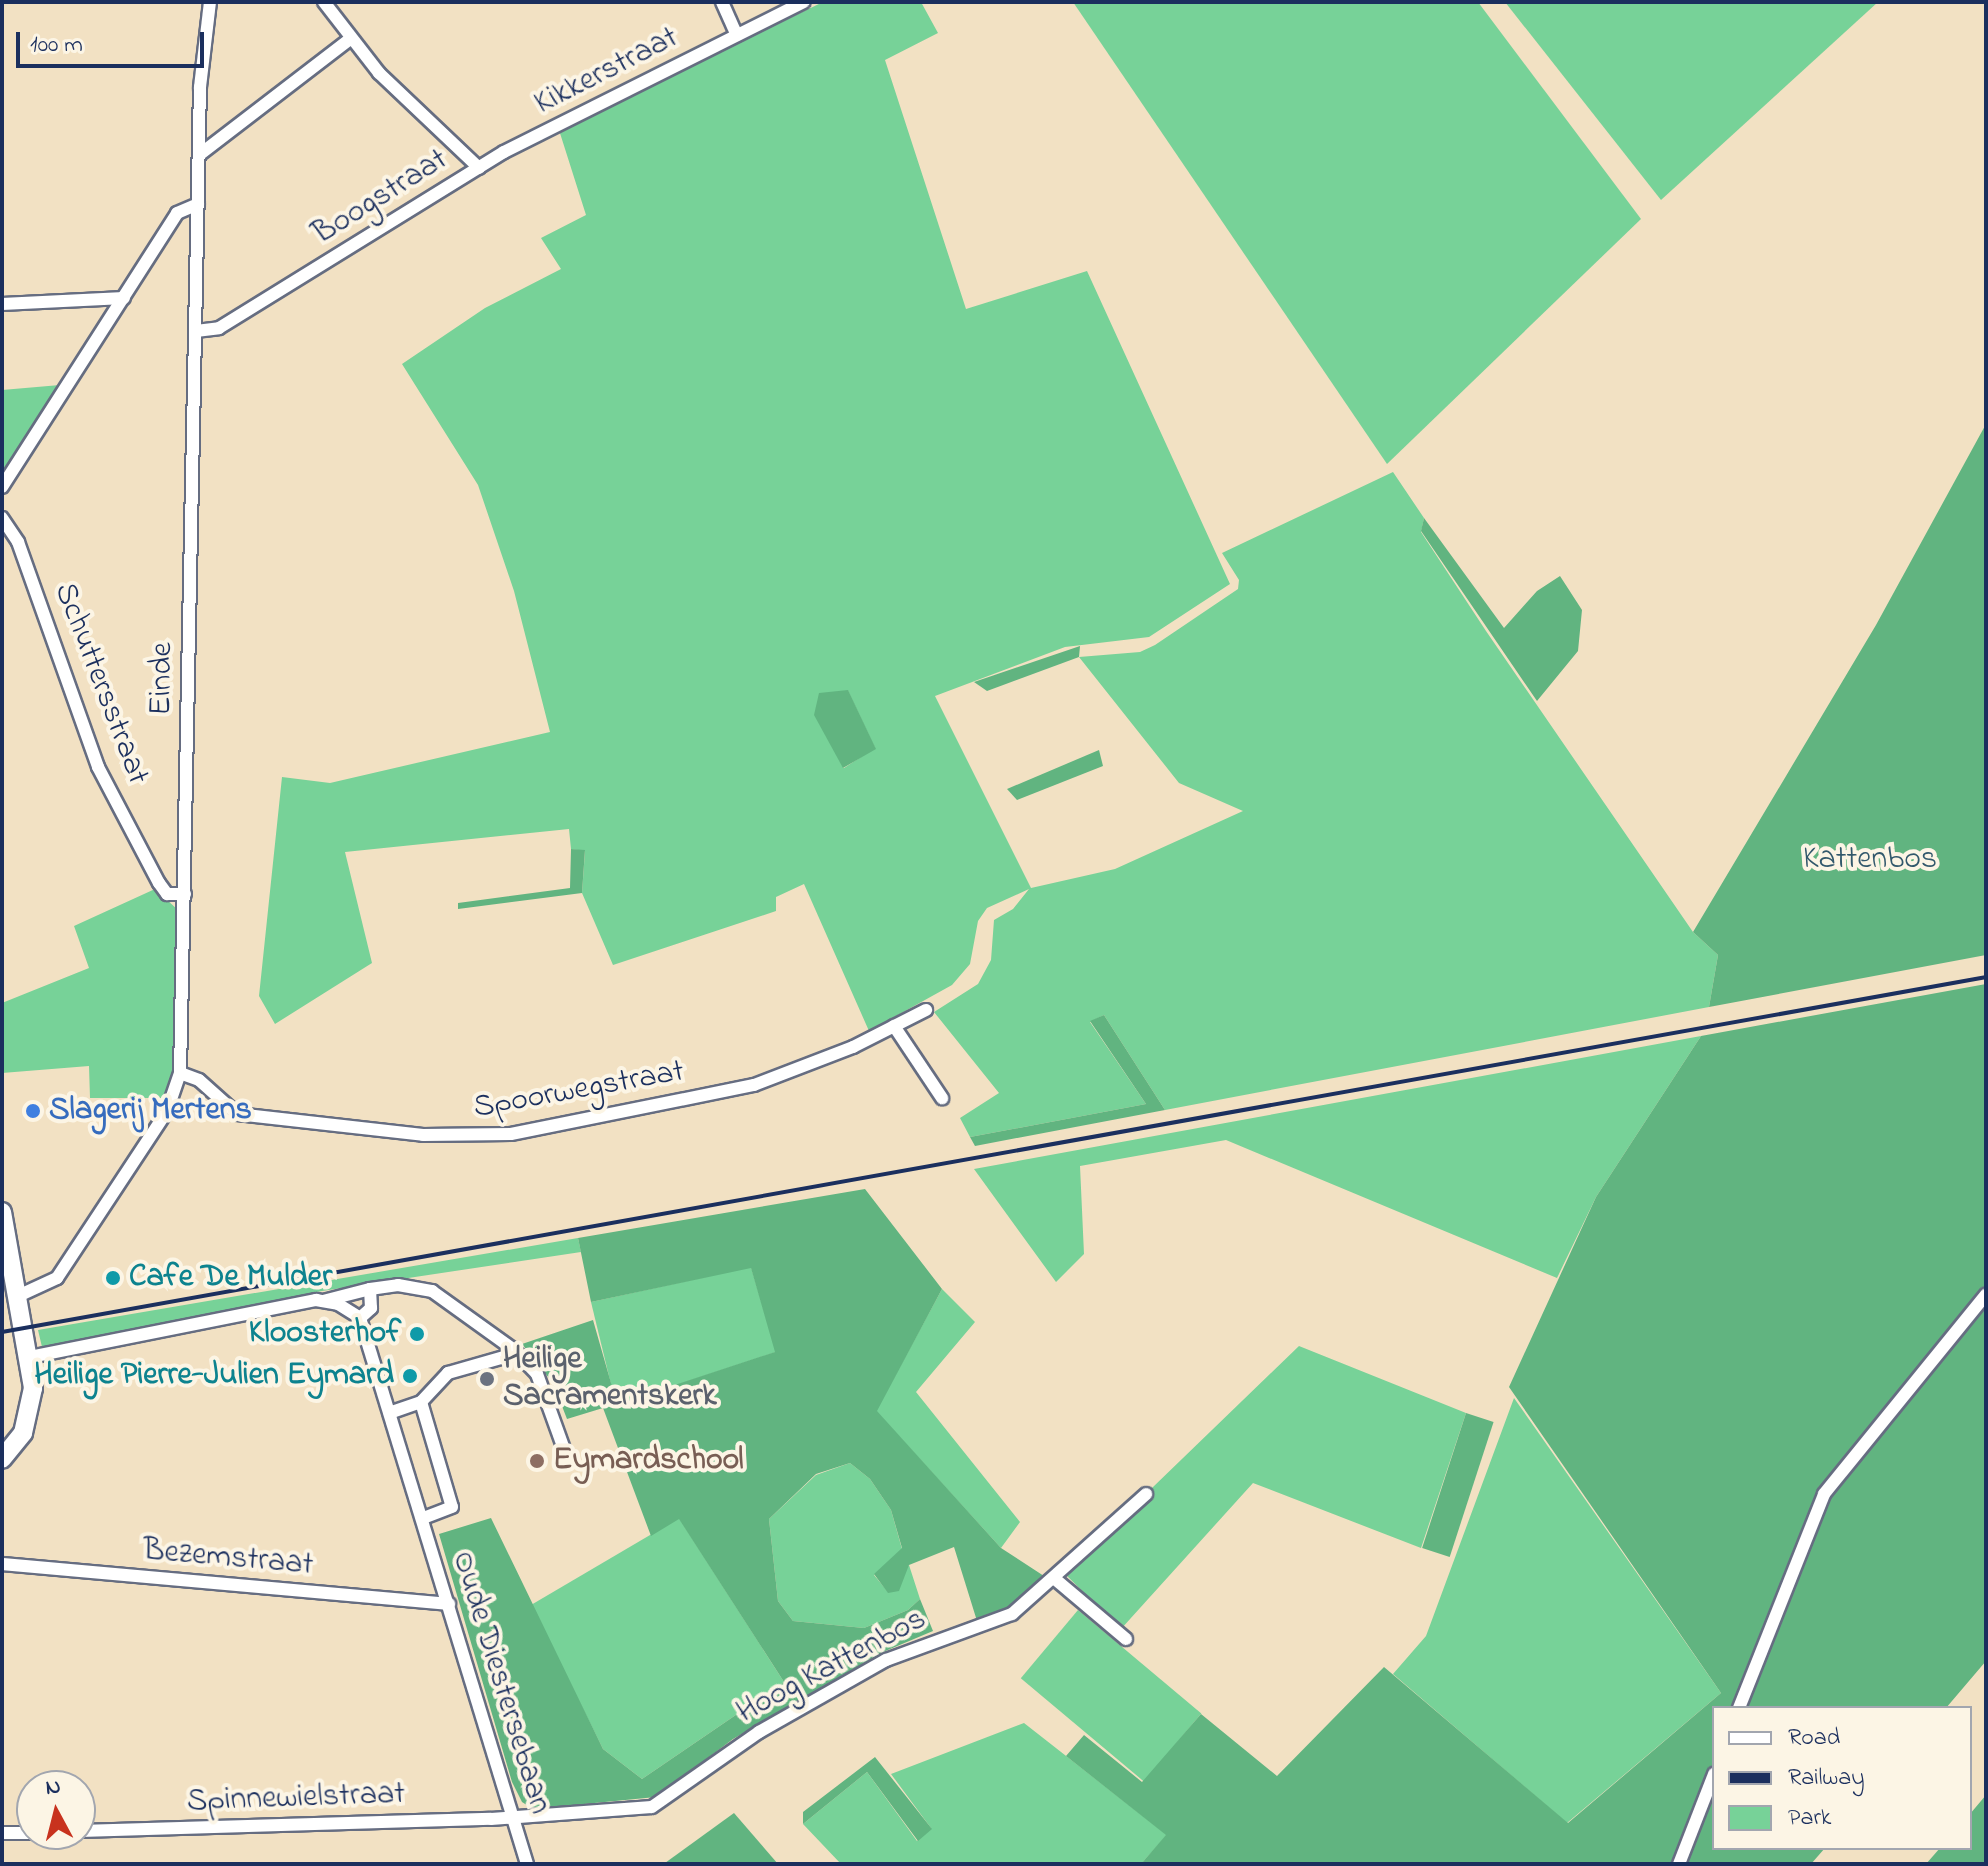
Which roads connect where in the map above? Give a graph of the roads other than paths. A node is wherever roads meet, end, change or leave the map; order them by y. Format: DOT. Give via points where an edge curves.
graph roads {
  1 [pos="210,2"];
  2 [pos="324,2"];
  3 [pos="722,2"];
  4 [pos="803,2"];
  5 [pos="737,35"];
  6 [pos="350,39"];
  7 [pos="199,155"];
  8 [pos="479,168"];
  9 [pos="198,204"];
  10 [pos="124,298"];
  11 [pos="2,304"];
  12 [pos="196,331"];
  13 [pos="2,487"];
  14 [pos="2,518"];
  15 [pos="185,894"];
  16 [pos="926,1010"];
  17 [pos="894,1026"];
  18 [pos="180,1073"];
  19 [pos="942,1098"];
  20 [pos="2,1212"];
  21 [pos="370,1289"];
  22 [pos="1986,1295"];
  23 [pos="18,1296"];
  24 [pos="323,1301"];
  25 [pos="360,1318"];
  26 [pos="514,1350"];
  27 [pos="30,1357"];
  28 [pos="421,1402"];
  29 [pos="392,1412"];
  30 [pos="564,1449"];
  31 [pos="2,1459"];
  32 [pos="1146,1494"];
  33 [pos="424,1518"];
  34 [pos="2,1564"];
  35 [pos="1055,1579"];
  36 [pos="449,1604"];
  37 [pos="1126,1639"];
  38 [pos="1740,1706"];
  39 [pos="1712,1779"];
  40 [pos="513,1818"];
  41 [pos="96,1831"];
  42 [pos="527,1864"];
  43 [pos="1679,1864"];
  1 -- 7 [label="street, Einde" via="202,50"];
  2 -- 6 [label="street, Boogstraat"];
  3 -- 5 [label="street"];
  4 -- 5 [label="street, Kikkerstraat"];
  5 -- 8 [label="street, Kikkerstraat"];
  6 -- 7 [label="street"];
  6 -- 8 [label="street, Boogstraat"];
  7 -- 9 [label="street, Einde"];
  8 -- 12 [label="street, Boogstraat" via="219,328"];
  9 -- 10 [label="street" via="177,213"];
  9 -- 12 [label="street, Einde"];
  10 -- 11 [label="street"];
  10 -- 13 [label="street"];
  12 -- 15 [label="street, Einde"];
  14 -- 15 [label="street, Schuttersstraat" via="18,542 98,767 159,883 167,894"];
  15 -- 18 [label="street, Einde"];
  16 -- 17 [label="street, Spoorwegstraat"];
  17 -- 18 [label="street, Spoorwegstraat" via="754,1085 511,1134 423,1135 237,1114 199,1080"];
  17 -- 19 [label="street"];
  18 -- 23 [label="street, Einde" via="167,1111 57,1278 43,1289"];
  20 -- 23 [label="main road"];
  21 -- 24 [label="street"];
  21 -- 25 [label="street" via="371,1308"];
  21 -- 26 [label="street" via="398,1285 432,1291"];
  22 -- 38 [label="street" via="1824,1494"];
  23 -- 27 [label="main road"];
  24 -- 25 [label="street"];
  24 -- 27 [label="street"];
  25 -- 29 [label="street, Oude Diestersebaan"];
  26 -- 28 [label="street" via="448,1373"];
  26 -- 30 [label="street" via="537,1374"];
  27 -- 31 [label="main road" via="29,1419"];
  28 -- 29 [label="street"];
  28 -- 33 [label="street, Oude Diestersebaan" via="452,1507"];
  29 -- 33 [label="street, Oude Diestersebaan"];
  32 -- 35 [label="street, Hoog Kattenbos"];
  33 -- 36 [label="street, Oude Diestersebaan"];
  34 -- 36 [label="street, Bezemstraat"];
  35 -- 37 [label="street"];
  35 -- 40 [label="street, Hoog Kattenbos" via="1012,1614 903,1652 777,1722 660,1804"];
  36 -- 40 [label="street, Oude Diestersebaan"];
  39 -- 43 [label="street"];
  40 -- 41 [label="street, Spinnewielstraat"];
  40 -- 42 [label="street, Oude Diestersebaan"];
}
